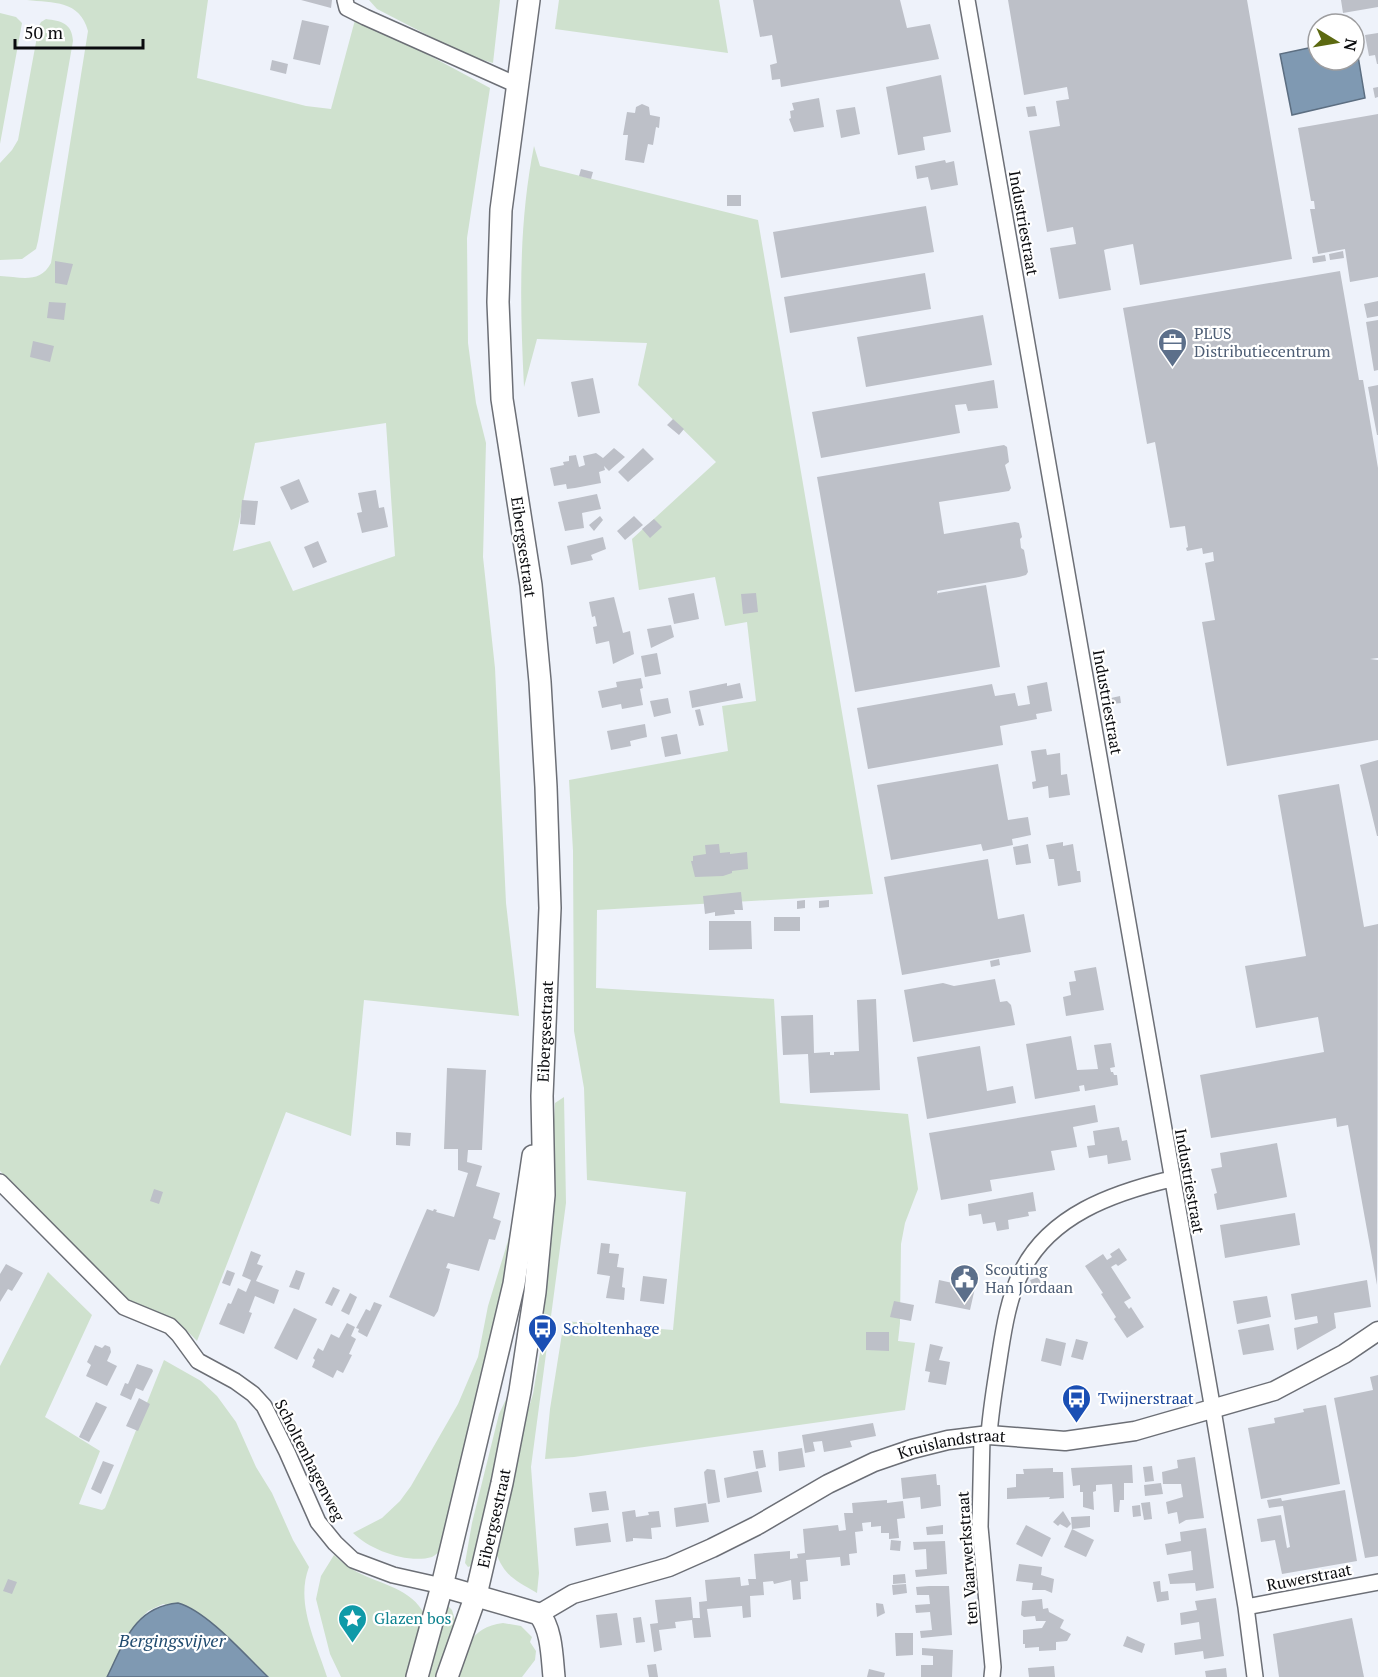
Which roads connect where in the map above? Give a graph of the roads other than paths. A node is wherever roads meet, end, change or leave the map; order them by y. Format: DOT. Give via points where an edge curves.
graph roads {
  1 [pos="345,0"];
  2 [pos="529,0"];
  3 [pos="967,0"];
  4 [pos="517,85"];
  5 [pos="542,1096"];
  6 [pos="1172,1179"];
  7 [pos="0,1182"];
  8 [pos="1378,1331"];
  9 [pos="1213,1410"];
  10 [pos="985,1435"];
  11 [pos="1378,1582"];
  12 [pos="442,1586"];
  13 [pos="476,1595"];
  14 [pos="1246,1607"];
  15 [pos="539,1614"];
  16 [pos="417,1677"];
  17 [pos="447,1677"];
  18 [pos="554,1677"];
  19 [pos="992,1677"];
  20 [pos="1255,1677"];
  1 -- 4 [label="street" via="347,8 365,17"];
  2 -- 4 [label="main road, Eibergsestraat"];
  3 -- 6 [label="street, Industriestraat"];
  4 -- 5 [label="main road, Eibergsestraat" via="501,210 498,302 502,399 531,585 546,787 550,908"];
  5 -- 12 [label="main road, Eibergsestraat" via="514,1284"];
  5 -- 13 [label="main road, Eibergsestraat" via="544,1195 535,1292 502,1483"];
  6 -- 9 [label="street, Industriestraat"];
  6 -- 10 [label="street, ten Vaarwerkstraat" via="1134,1188 1083,1211 1059,1225 1038,1246 1020,1273 1012,1297"];
  7 -- 12 [label="street, Scholtenhagenweg" via="124,1307 170,1326 198,1361 253,1394 264,1406 283,1443 318,1522 353,1560 393,1575"];
  8 -- 9 [label="street, Kruislandstraat" via="1274,1391"];
  9 -- 10 [label="street, Kruislandstraat" via="1135,1431 1065,1441"];
  9 -- 14 [label="street"];
  10 -- 15 [label="street, Kruislandstraat" via="939,1442 874,1462 712,1548 669,1567 573,1594"];
  10 -- 19 [label="street, ten Vaarwerkstraat" via="980,1527"];
  11 -- 14 [label="street, Ruwerstraat"];
  12 -- 13 [label="main road"];
  12 -- 16 [label="main road, Eibergsestraat"];
  13 -- 15 [label="main road"];
  13 -- 17 [label="main road, Eibergsestraat"];
  14 -- 20 [label="street"];
  15 -- 18 [label="main road" via="544,1620"];
}
